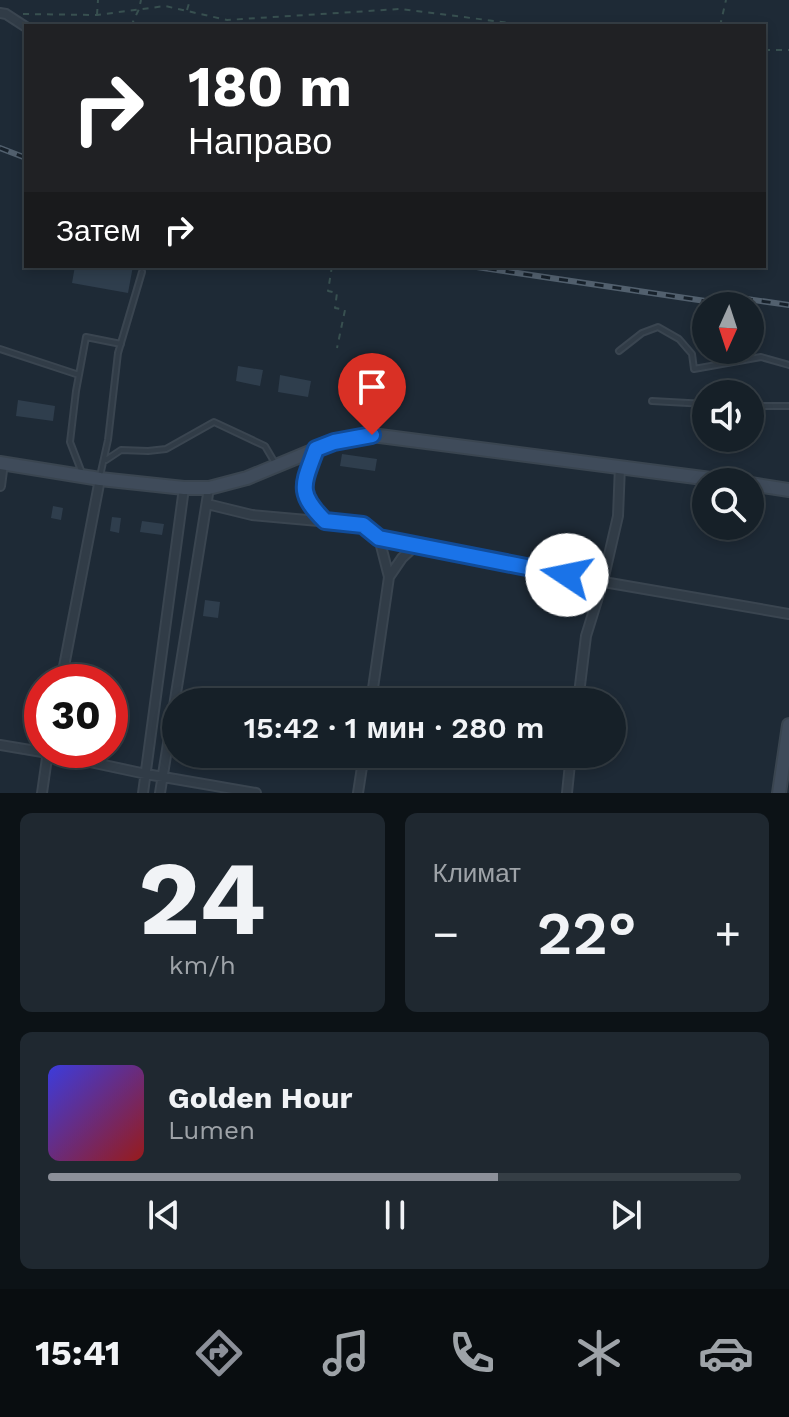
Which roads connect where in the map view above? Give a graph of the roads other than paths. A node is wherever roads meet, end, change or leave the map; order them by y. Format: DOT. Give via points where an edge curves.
graph roads {
  1 [pos="3,14"];
  2 [pos="24,26"];
  3 [pos="142,272"];
  4 [pos="121,344"];
  5 [pos="0,349"];
  6 [pos="619,351"];
  7 [pos="789,365"];
  8 [pos="79,375"];
  9 [pos="652,401"];
  10 [pos="692,403"];
  11 [pos="764,406"];
  12 [pos="789,406"];
  13 [pos="316,449"];
  14 [pos="104,462"];
  15 [pos="2,463"];
  16 [pos="277,466"];
  17 [pos="620,466"];
  18 [pos="82,476"];
  19 [pos="692,476"];
  20 [pos="100,479"];
  21 [pos="0,486"];
  22 [pos="764,486"];
  23 [pos="184,488"];
  24 [pos="209,488"];
  25 [pos="789,490"];
  26 [pos="207,504"];
  27 [pos="325,521"];
  28 [pos="379,538"];
  29 [pos="416,545"];
  30 [pos="389,577"];
  31 [pos="603,581"];
  32 [pos="789,614"];
  33 [pos="64,664"];
  34 [pos="373,688"];
  35 [pos="580,688"];
  36 [pos="789,725"];
  37 [pos="0,745"];
  38 [pos="24,748"];
  39 [pos="46,768"];
  40 [pos="120,768"];
  41 [pos="362,768"];
  42 [pos="570,768"];
  43 [pos="146,774"];
  44 [pos="163,776"];
  45 [pos="42,793"];
  46 [pos="143,793"];
  47 [pos="160,793"];
  48 [pos="256,793"];
  49 [pos="358,793"];
  50 [pos="567,793"];
  51 [pos="779,793"];
  1 -- 2 [label="street"];
  3 -- 4 [label="lane"];
  4 -- 8 [label="lane" via="86,337"];
  4 -- 14 [label="lane"];
  5 -- 8 [label="lane"];
  6 -- 7 [label="lane" via="658,327 692,354 694,369 761,357"];
  8 -- 18 [label="lane" via="70,442"];
  9 -- 10 [label="lane"];
  11 -- 12 [label="lane"];
  13 -- 16 [label="main road"];
  13 -- 17 [label="main road" via="372,435"];
  13 -- 27 [label="lane" via="304,488 310,506"];
  14 -- 16 [label="lane" via="121,450 166,449 214,422 265,446"];
  14 -- 20 [label="lane"];
  15 -- 18 [label="main road"];
  15 -- 21 [label="street"];
  16 -- 24 [label="main road"];
  17 -- 19 [label="main road"];
  17 -- 31 [label="street" via="618,516"];
  18 -- 20 [label="main road"];
  20 -- 23 [label="main road"];
  20 -- 33 [label="street"];
  22 -- 25 [label="main road"];
  23 -- 24 [label="main road"];
  23 -- 43 [label="street"];
  24 -- 26 [label="street"];
  26 -- 27 [label="street" via="252,515"];
  26 -- 44 [label="street"];
  27 -- 28 [label="street" via="363,525"];
  28 -- 29 [label="street"];
  28 -- 30 [label="street"];
  29 -- 30 [label="street"];
  29 -- 31 [label="street"];
  30 -- 34 [label="street"];
  31 -- 32 [label="street"];
  31 -- 35 [label="street" via="586,636"];
  36 -- 51 [label="main road"];
  37 -- 38 [label="street"];
  39 -- 45 [label="street"];
  40 -- 43 [label="street"];
  41 -- 49 [label="street"];
  42 -- 50 [label="street"];
  43 -- 44 [label="street"];
  43 -- 46 [label="street"];
  44 -- 47 [label="street"];
  44 -- 48 [label="street"];
}
